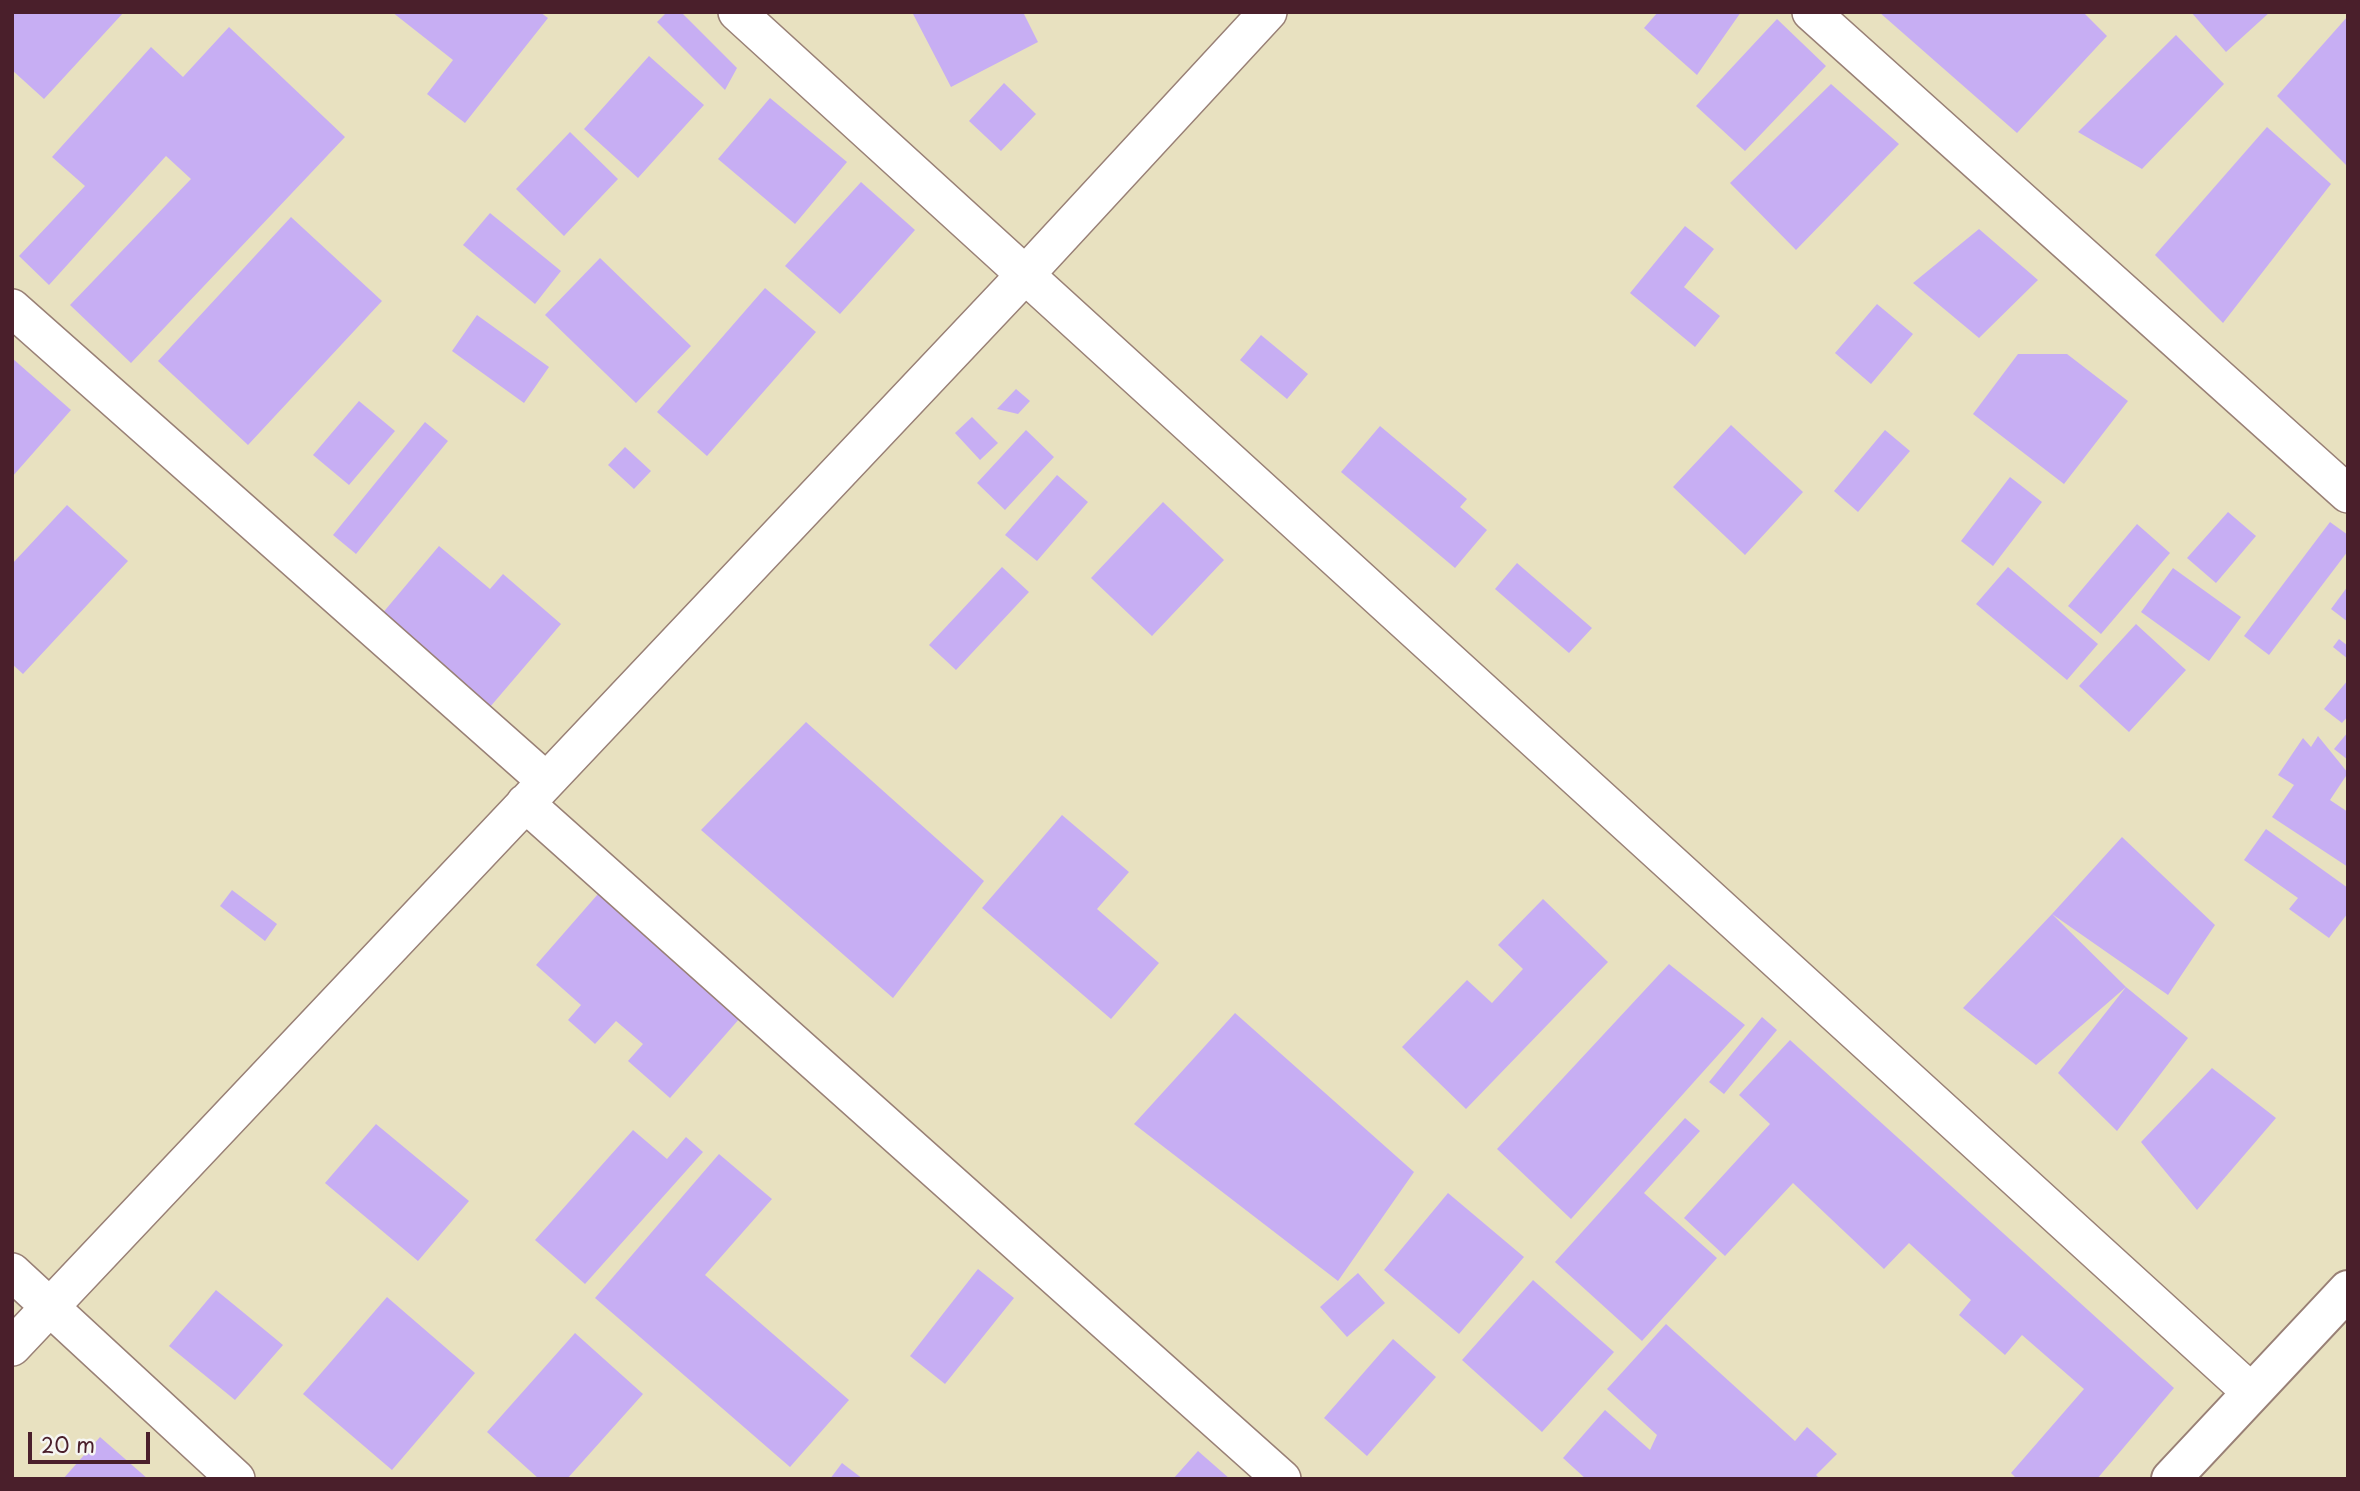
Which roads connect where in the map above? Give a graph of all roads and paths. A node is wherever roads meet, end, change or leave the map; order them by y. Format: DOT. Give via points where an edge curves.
graph roads {
  1 [pos="737,12"];
  2 [pos="1268,12"];
  3 [pos="1811,12"];
  4 [pos="1024,276"];
  5 [pos="12,309"];
  6 [pos="2348,494"];
  7 [pos="536,792"];
  8 [pos="12,1272"];
  9 [pos="2348,1290"];
  10 [pos="51,1308"];
  11 [pos="12,1347"];
  12 [pos="2251,1392"];
  13 [pos="236,1479"];
  14 [pos="1282,1479"];
  15 [pos="2171,1479"];
  1 -- 4 [label="street"];
  2 -- 4 [label="street"];
  3 -- 6 [label="street"];
  4 -- 7 [label="street"];
  4 -- 12 [label="street"];
  5 -- 7 [label="street"];
  7 -- 10 [label="street"];
  7 -- 14 [label="street"];
  8 -- 10 [label="street"];
  9 -- 12 [label="street"];
  10 -- 11 [label="street"];
  10 -- 13 [label="street"];
  12 -- 15 [label="street"];
}
